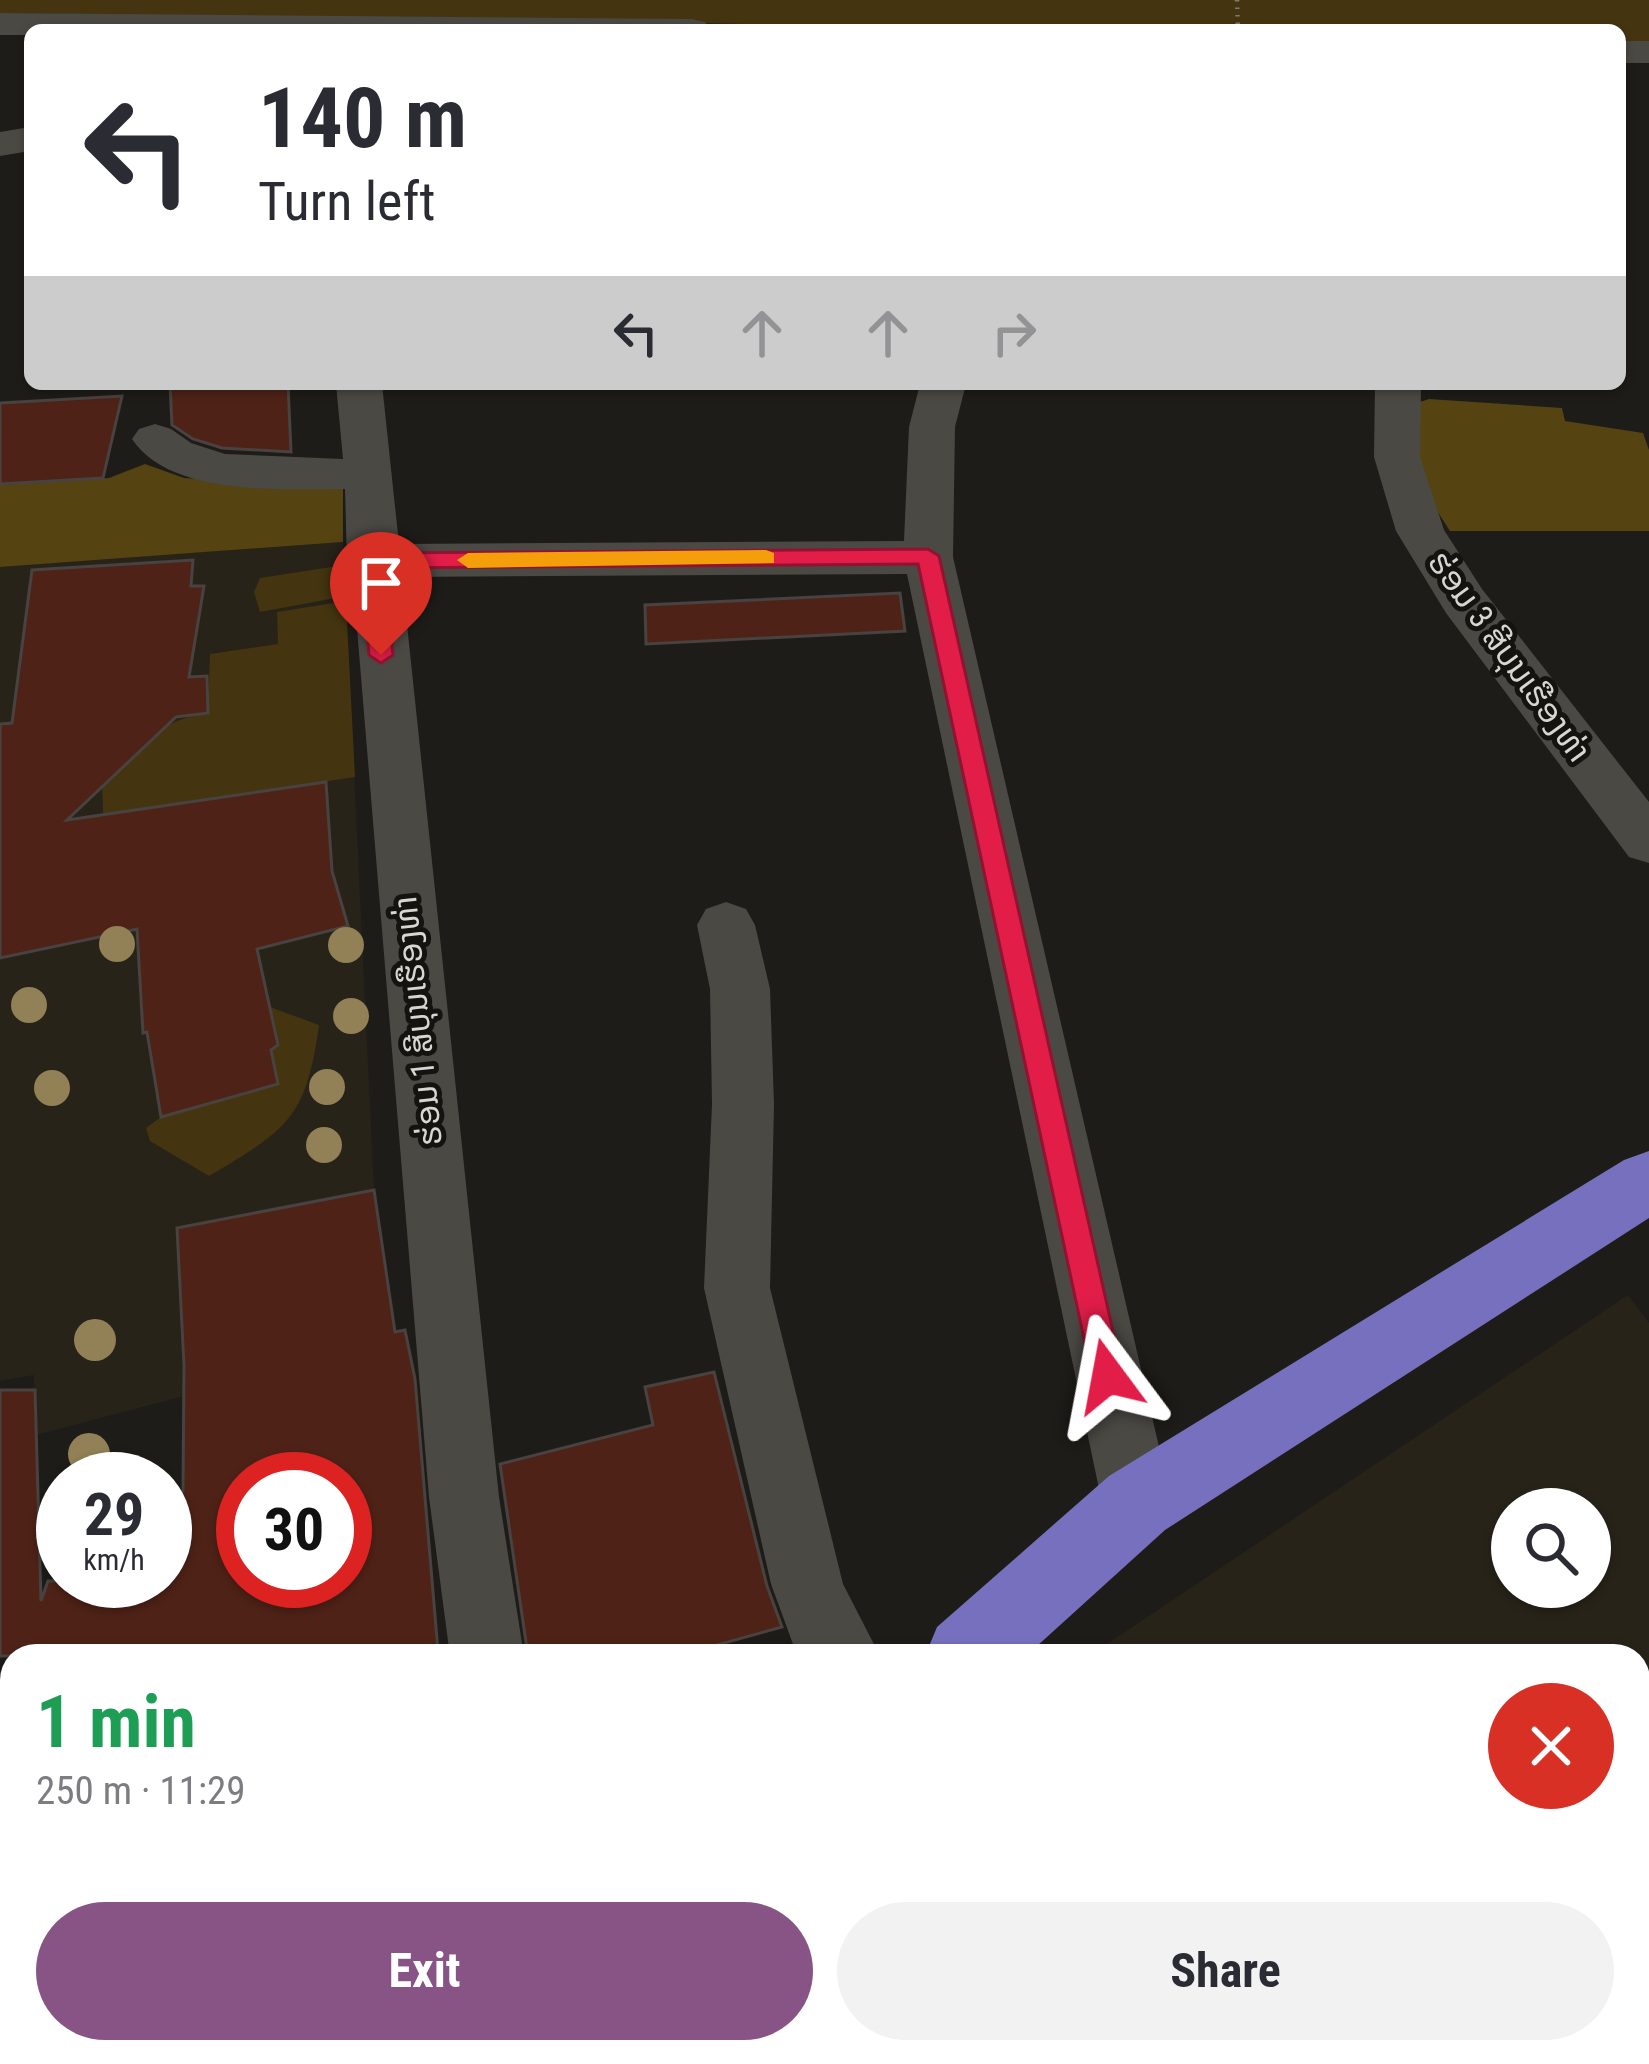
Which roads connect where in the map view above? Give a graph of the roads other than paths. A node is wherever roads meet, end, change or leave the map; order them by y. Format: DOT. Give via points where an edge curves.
graph roads {
  1 [pos="358,390"];
  2 [pos="941,390"];
  3 [pos="1398,390"];
  4 [pos="155,440"];
  5 [pos="364,474"];
  6 [pos="928,556"];
  7 [pos="372,561"];
  8 [pos="1649,842"];
  9 [pos="726,925"];
  10 [pos="1649,1181"];
  11 [pos="1138,1503"];
  12 [pos="485,1644"];
  13 [pos="834,1644"];
  14 [pos="979,1644"];
  1 -- 5 [label="street, ຮ່ອມ 1 ສີບຸນເຮືອງທ່າ"];
  2 -- 6 [label="street" via="932,427"];
  3 -- 8 [label="street, ຮ່ອມ 3 ສີບຸນເຮືອງທ່າ" via="1397,457 1420,531 1464,601"];
  4 -- 5 [label="street" via="202,468"];
  5 -- 7 [label="street, ຮ່ອມ 1 ສີບຸນເຮືອງທ່າ"];
  6 -- 7 [label="street"];
  6 -- 11 [label="street"];
  7 -- 12 [label="street, ຮ່ອມ 1 ສີບຸນເຮືອງທ່າ"];
  9 -- 13 [label="street" via="740,1012 737,1288 807,1584"];
  10 -- 11 [label="highway"];
  11 -- 14 [label="highway"];
}
